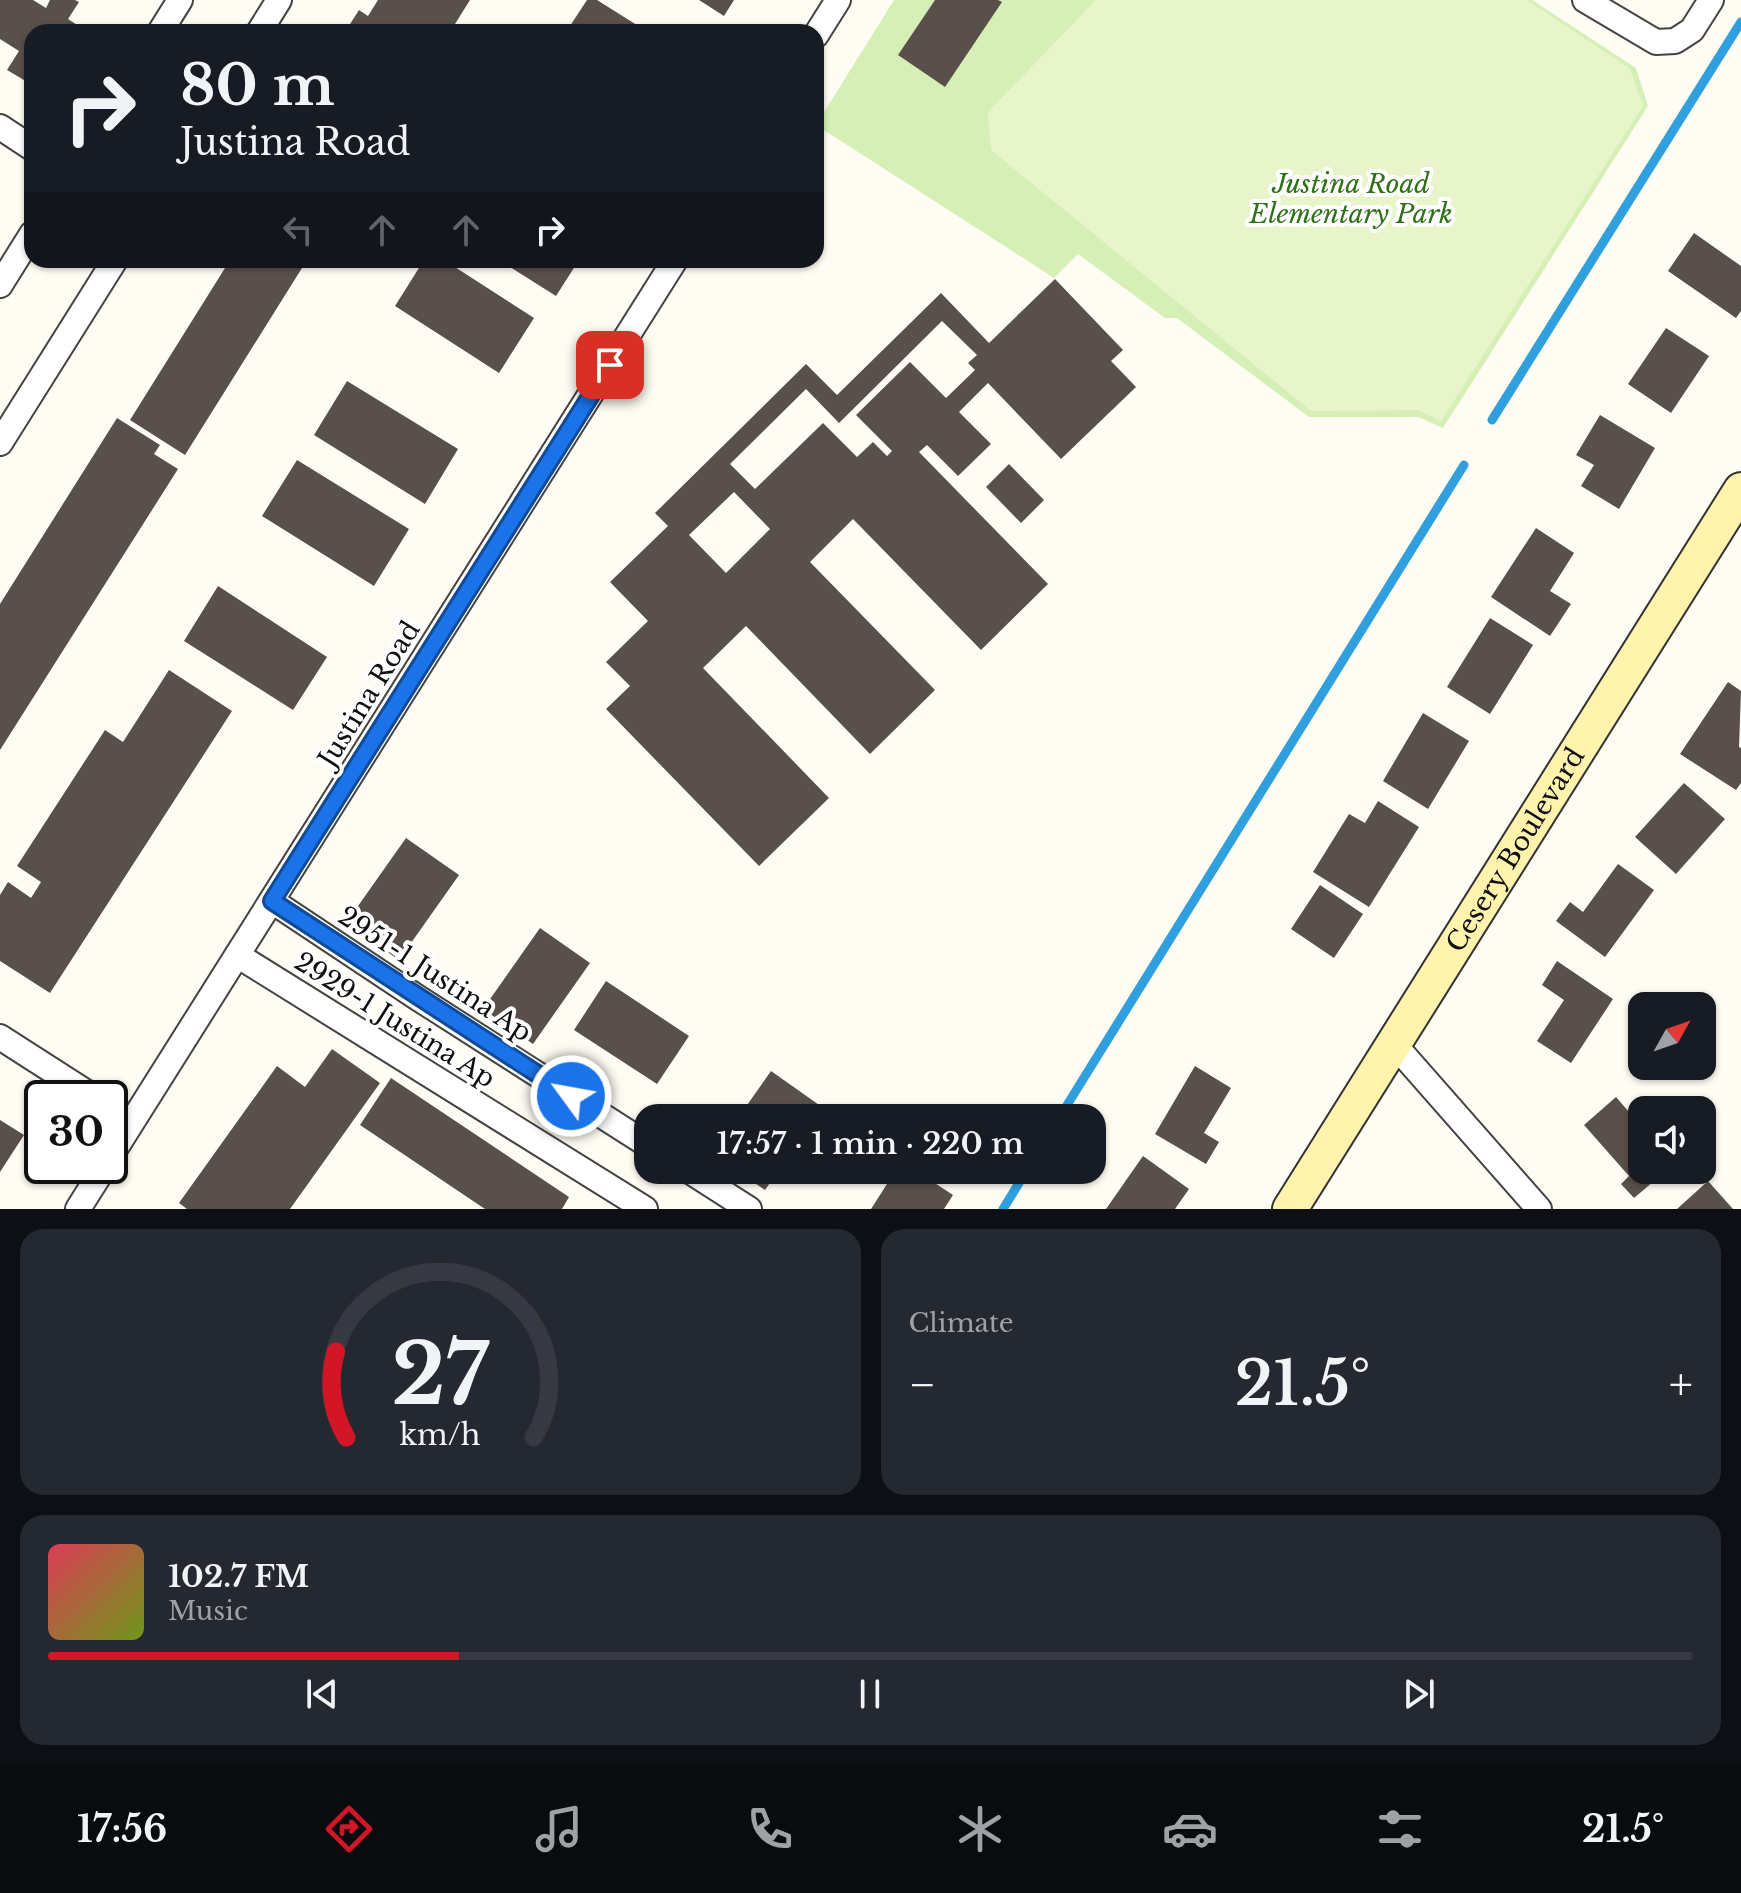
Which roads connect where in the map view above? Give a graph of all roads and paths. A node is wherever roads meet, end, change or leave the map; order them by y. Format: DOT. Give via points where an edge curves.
graph roads {
  1 [pos="180,0"];
  2 [pos="279,0"];
  3 [pos="838,0"];
  4 [pos="1585,0"];
  5 [pos="1711,0"];
  6 [pos="165,24"];
  7 [pos="264,24"];
  8 [pos="823,24"];
  9 [pos="0,127"];
  10 [pos="24,143"];
  11 [pos="24,247"];
  12 [pos="110,268"];
  13 [pos="670,268"];
  14 [pos="0,285"];
  15 [pos="0,443"];
  16 [pos="1741,490"];
  17 [pos="272,901"];
  18 [pos="237,955"];
  19 [pos="0,1037"];
  20 [pos="1393,1043"];
  21 [pos="67,1080"];
  22 [pos="128,1119"];
  23 [pos="132,1122"];
  24 [pos="128,1128"];
  25 [pos="634,1136"];
  26 [pos="94,1184"];
  27 [pos="710,1184"];
  28 [pos="78,1209"];
  29 [pos="645,1209"];
  30 [pos="749,1209"];
  31 [pos="1290,1209"];
  32 [pos="1539,1209"];
  1 -- 6 [label="street"];
  2 -- 7 [label="street"];
  3 -- 8 [label="street"];
  4 -- 5 [label="street" via="1656,42 1675,41 1692,30"];
  9 -- 10 [label="street"];
  11 -- 14 [label="street"];
  12 -- 15 [label="street"];
  13 -- 17 [label="street, Justina Road"];
  16 -- 20 [label="main road, Cesery Boulevard"];
  17 -- 18 [label="street, Justina Road"];
  17 -- 25 [label="street, 2951-1 Justina Ap"];
  18 -- 23 [label="street, Justina Road"];
  18 -- 29 [label="street, 2929-1 Justina Ap"];
  19 -- 21 [label="street"];
  20 -- 31 [label="main road, Cesery Boulevard"];
  20 -- 32 [label="street"];
  22 -- 23 [label="street"];
  23 -- 24 [label="street, Justina Road"];
  26 -- 28 [label="street"];
  27 -- 30 [label="street"];
}
